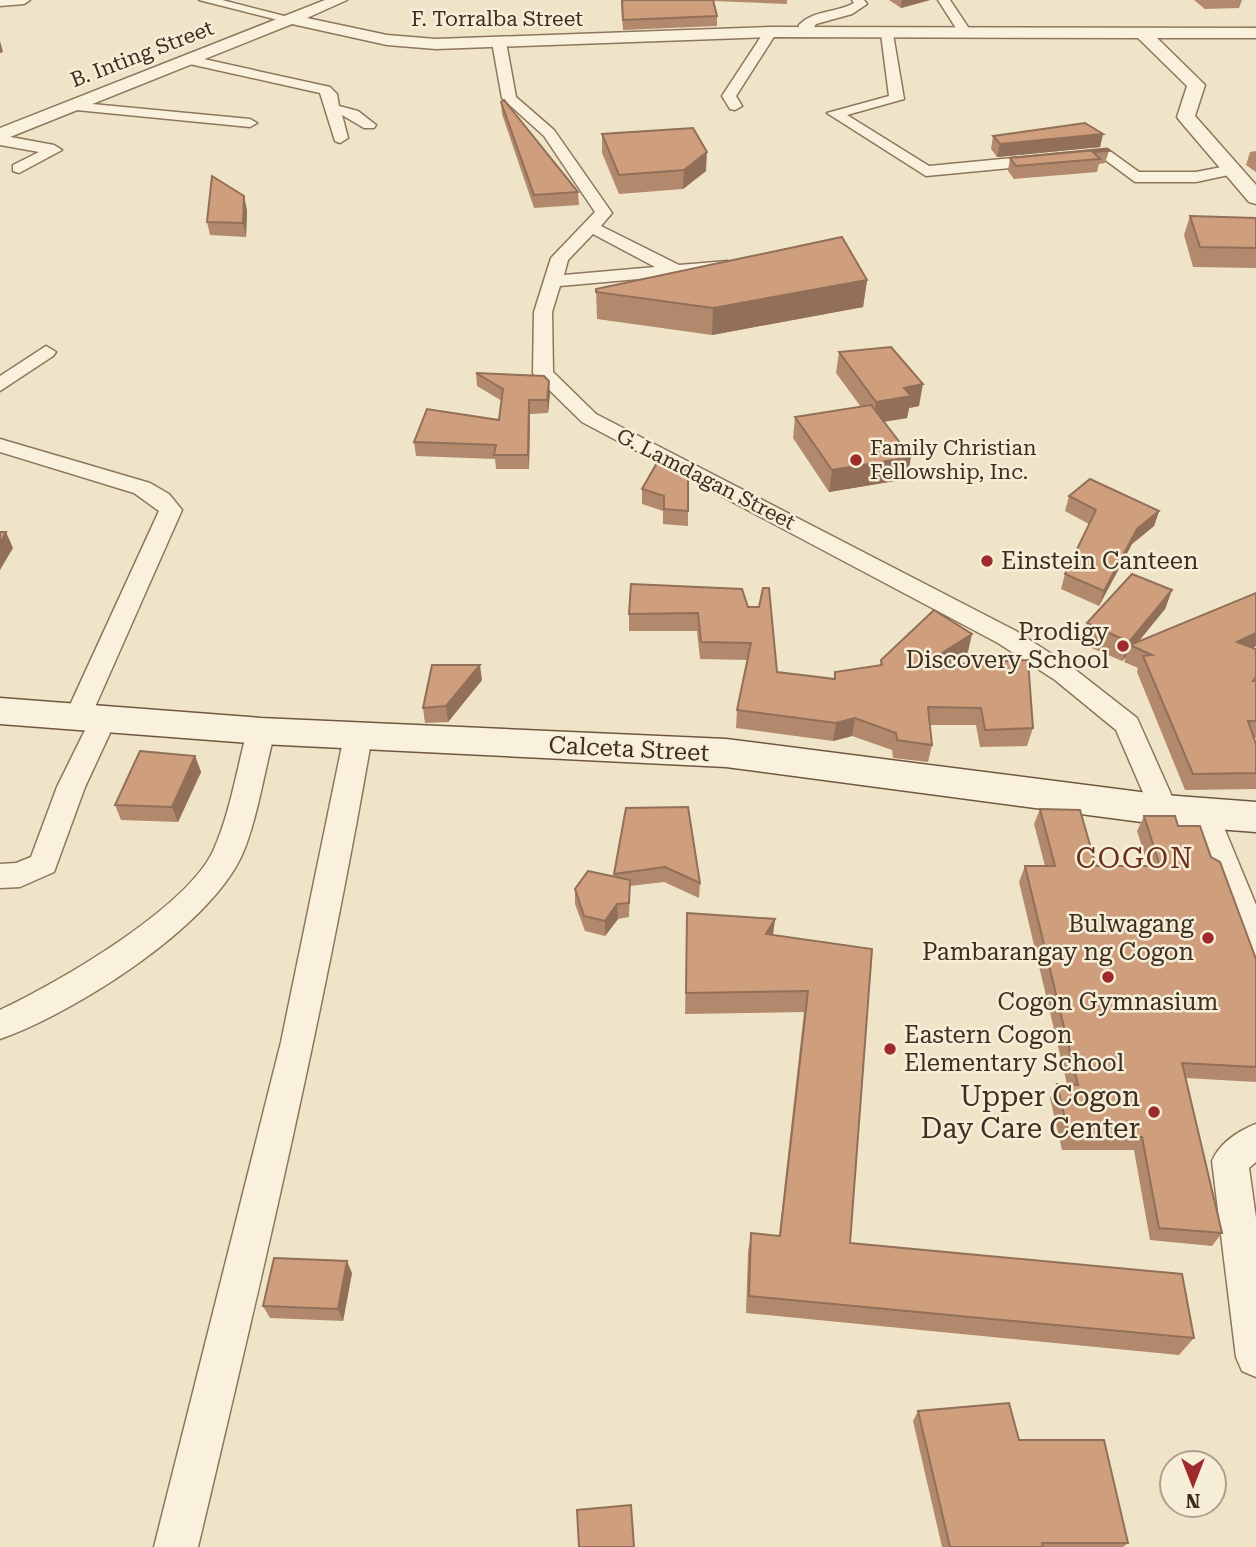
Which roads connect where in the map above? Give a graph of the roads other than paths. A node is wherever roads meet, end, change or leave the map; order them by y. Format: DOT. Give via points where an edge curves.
graph roads {
  1 [pos="24,0"];
  2 [pos="205,0"];
  3 [pos="339,0"];
  4 [pos="858,0"];
  5 [pos="944,0"];
  6 [pos="0,2"];
  7 [pos="295,20"];
  8 [pos="771,32"];
  9 [pos="804,32"];
  10 [pos="966,33"];
  11 [pos="1256,33"];
  12 [pos="887,34"];
  13 [pos="1144,34"];
  14 [pos="499,42"];
  15 [pos="190,60"];
  16 [pos="71,106"];
  17 [pos="735,106"];
  18 [pos="332,108"];
  19 [pos="250,123"];
  20 [pos="0,138"];
  21 [pos="19,169"];
  22 [pos="1231,170"];
  23 [pos="1256,198"];
  24 [pos="591,227"];
  25 [pos="746,263"];
  26 [pos="675,270"];
  27 [pos="553,281"];
  28 [pos="46,352"];
  29 [pos="0,385"];
  30 [pos="0,445"];
  31 [pos="0,711"];
  32 [pos="91,717"];
  33 [pos="261,731"];
  34 [pos="358,736"];
  35 [pos="1164,810"];
  36 [pos="1204,813"];
  37 [pos="1256,817"];
  38 [pos="0,876"];
  39 [pos="1256,943"];
  40 [pos="0,1025"];
  41 [pos="1256,1140"];
  42 [pos="1256,1357"];
  43 [pos="176,1547"];
  1 -- 6 [label="street"];
  2 -- 7 [label="street, F. Torralba Street"];
  3 -- 7 [label="street, B. Inting Street"];
  4 -- 9 [label="street" via="861,4 856,9 813,18"];
  5 -- 10 [label="street"];
  7 -- 14 [label="street, F. Torralba Street" via="387,40"];
  7 -- 15 [label="street, B. Inting Street"];
  8 -- 9 [label="street, F. Torralba Street"];
  8 -- 14 [label="street, F. Torralba Street"];
  8 -- 17 [label="street" via="735,83 729,96"];
  9 -- 12 [label="street, F. Torralba Street"];
  10 -- 12 [label="street, F. Torralba Street"];
  10 -- 13 [label="street, F. Torralba Street"];
  11 -- 13 [label="street, F. Torralba Street"];
  12 -- 22 [label="street" via="897,99 834,113 926,171 1107,154 1135,177 1196,177"];
  13 -- 22 [label="street" via="1196,85 1186,117"];
  14 -- 24 [label="street" via="509,98 549,133 604,213"];
  15 -- 16 [label="street, B. Inting Street"];
  15 -- 18 [label="street" via="325,90"];
  16 -- 19 [label="street"];
  16 -- 20 [label="street, B. Inting Street"];
  18 -- 18 [label="street" via="339,131 373,125 353,114"];
  20 -- 21 [label="street" via="54,150"];
  22 -- 23 [label="street"];
  24 -- 26 [label="street"];
  24 -- 27 [label="street, G. Lamdagan Street" via="560,258"];
  25 -- 26 [label="street"];
  26 -- 27 [label="street"];
  27 -- 35 [label="street, G. Lamdagan Street" via="543,312 543,373 589,418 995,631 1064,674 1126,725"];
  28 -- 29 [label="street"];
  30 -- 32 [label="street" via="142,488 171,510"];
  31 -- 32 [label="main road, Calceta Street"];
  32 -- 33 [label="main road, Calceta Street"];
  32 -- 38 [label="street" via="43,864 20,875"];
  33 -- 34 [label="main road, Calceta Street"];
  33 -- 40 [label="street" via="228,853 204,888 138,946 52,1001"];
  34 -- 35 [label="main road, Calceta Street" via="726,753"];
  34 -- 43 [label="street" via="332,887 269,1172"];
  35 -- 36 [label="main road, Calceta Street"];
  36 -- 37 [label="main road, Calceta Street"];
  36 -- 39 [label="street"];
  41 -- 42 [label="street" via="1230,1161"];
}
